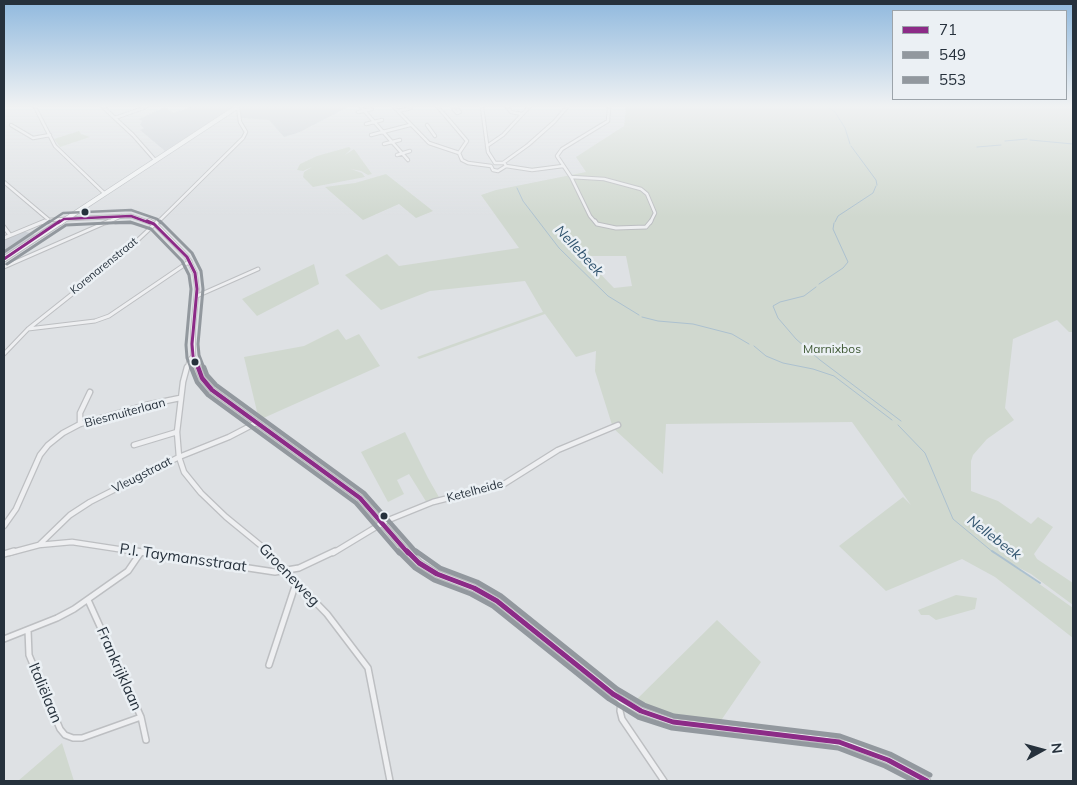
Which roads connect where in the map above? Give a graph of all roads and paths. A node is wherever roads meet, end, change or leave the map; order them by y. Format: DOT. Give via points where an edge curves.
graph roads {
  1 [pos="55,144"];
  2 [pos="141,144"];
  3 [pos="180,144"];
  4 [pos="237,144"];
  5 [pos="393,144"];
  6 [pos="432,144"];
  7 [pos="465,144"];
  8 [pos="490,144"];
  9 [pos="528,144"];
  10 [pos="573,144"];
  11 [pos="487,146"];
  12 [pos="410,151"];
  13 [pos="459,153"];
  14 [pos="402,154"];
  15 [pos="396,155"];
  16 [pos="155,160"];
  17 [pos="408,160"];
  18 [pos="495,163"];
  19 [pos="503,163"];
  20 [pos="491,166"];
  21 [pos="506,166"];
  22 [pos="563,166"];
  23 [pos="528,170"];
  24 [pos="532,176"];
  25 [pos="571,177"];
  26 [pos="4,182"];
  27 [pos="104,193"];
  28 [pos="74,216"];
  29 [pos="121,216"];
  30 [pos="64,219"];
  31 [pos="49,220"];
  32 [pos="154,224"];
  33 [pos="4,227"];
  34 [pos="10,235"];
  35 [pos="4,238"];
  36 [pos="4,259"];
  37 [pos="190,261"];
  38 [pos="4,267"];
  39 [pos="258,269"];
  40 [pos="197,296"];
  41 [pos="99,320"];
  42 [pos="84,322"];
  43 [pos="28,329"];
  44 [pos="4,354"];
  45 [pos="193,356"];
  46 [pos="90,392"];
  47 [pos="180,398"];
  48 [pos="256,422"];
  49 [pos="80,424"];
  50 [pos="618,425"];
  51 [pos="177,432"];
  52 [pos="134,445"];
  53 [pos="179,457"];
  54 [pos="382,523"];
  55 [pos="4,526"];
  56 [pos="40,545"];
  57 [pos="141,552"];
  58 [pos="4,554"];
  59 [pos="284,571"];
  60 [pos="296,584"];
  61 [pos="88,600"];
  62 [pos="28,630"];
  63 [pos="4,639"];
  64 [pos="269,665"];
  65 [pos="621,700"];
  66 [pos="141,718"];
  67 [pos="146,740"];
  68 [pos="390,781"];
  69 [pos="664,781"];
  70 [pos="927,781"];
  1 -- 27 [label="street"];
  2 -- 16 [label="street"];
  3 -- 16 [label="main road"];
  4 -- 32 [label="street, Korenarenstraat"];
  5 -- 14 [label="street"];
  6 -- 13 [label="street"];
  7 -- 13 [label="street"];
  8 -- 11 [label="street"];
  9 -- 19 [label="street"];
  10 -- 22 [label="street" via="558,153"];
  11 -- 18 [label="street"];
  12 -- 14 [label="street"];
  13 -- 20 [label="street" via="466,162"];
  14 -- 15 [label="street"];
  14 -- 17 [label="street"];
  16 -- 27 [label="main road"];
  18 -- 19 [label="street"];
  18 -- 20 [label="street"];
  19 -- 21 [label="street"];
  20 -- 21 [label="street" via="498,170"];
  21 -- 23 [label="street"];
  22 -- 23 [label="street"];
  22 -- 25 [label="street"];
  23 -- 24 [label="street"];
  25 -- 25 [label="street" via="597,224 616,228 646,227 654,218 656,213 642,189 604,179"];
  26 -- 31 [label="street"];
  27 -- 28 [label="main road"];
  28 -- 29 [label="street"];
  28 -- 30 [label="main road"];
  29 -- 32 [label="street" via="138,217"];
  29 -- 38 [label="street"];
  30 -- 31 [label="street"];
  30 -- 36 [label="main road"];
  31 -- 34 [label="street"];
  32 -- 37 [label="street"];
  32 -- 43 [label="street, Korenarenstraat" via="125,252"];
  33 -- 34 [label="street"];
  34 -- 35 [label="street"];
  37 -- 40 [label="street" via="196,278"];
  37 -- 41 [label="street" via="117,312"];
  39 -- 40 [label="street"];
  40 -- 45 [label="street"];
  41 -- 42 [label="street"];
  42 -- 43 [label="street"];
  43 -- 44 [label="street, Korenarenstraat"];
  45 -- 47 [label="street, Groeneweg" via="189,360"];
  45 -- 48 [label="street" via="202,378 212,390"];
  46 -- 49 [label="street" via="80,412"];
  47 -- 49 [label="street, Biesmuiterlaan"];
  47 -- 51 [label="street, Groeneweg"];
  48 -- 53 [label="street, Vleugstraat"];
  48 -- 54 [label="street" via="360,498"];
  49 -- 55 [label="street, Biesmuiterlaan" via="48,445 40,455 16,509"];
  50 -- 54 [label="street, Ketelheide" via="558,450 504,484 432,502"];
  51 -- 52 [label="street"];
  51 -- 53 [label="street, Groeneweg"];
  53 -- 56 [label="street, Vleugstraat" via="90,502 70,515"];
  53 -- 59 [label="street, Groeneweg" via="187,476 201,493 246,534 262,544"];
  54 -- 59 [label="street, P.I. Taymansstraat" via="312,564"];
  54 -- 65 [label="street" via="419,563 497,600"];
  56 -- 57 [label="street, P.I. Taymansstraat" via="72,542"];
  56 -- 58 [label="street, P.I. Taymansstraat"];
  57 -- 59 [label="street, P.I. Taymansstraat"];
  57 -- 61 [label="street" via="132,568"];
  59 -- 60 [label="street, Groeneweg"];
  60 -- 64 [label="street"];
  60 -- 68 [label="street, Groeneweg" via="327,614 368,668"];
  61 -- 62 [label="street"];
  61 -- 66 [label="street, Frankrijklaan"];
  62 -- 63 [label="street"];
  62 -- 66 [label="street, Italiëlaan" via="28,655 64,735 73,738 92,736"];
  65 -- 69 [label="street" via="622,719"];
  65 -- 70 [label="street" via="674,722 844,744 888,760"];
  66 -- 67 [label="street, Frankrijklaan"];
}
